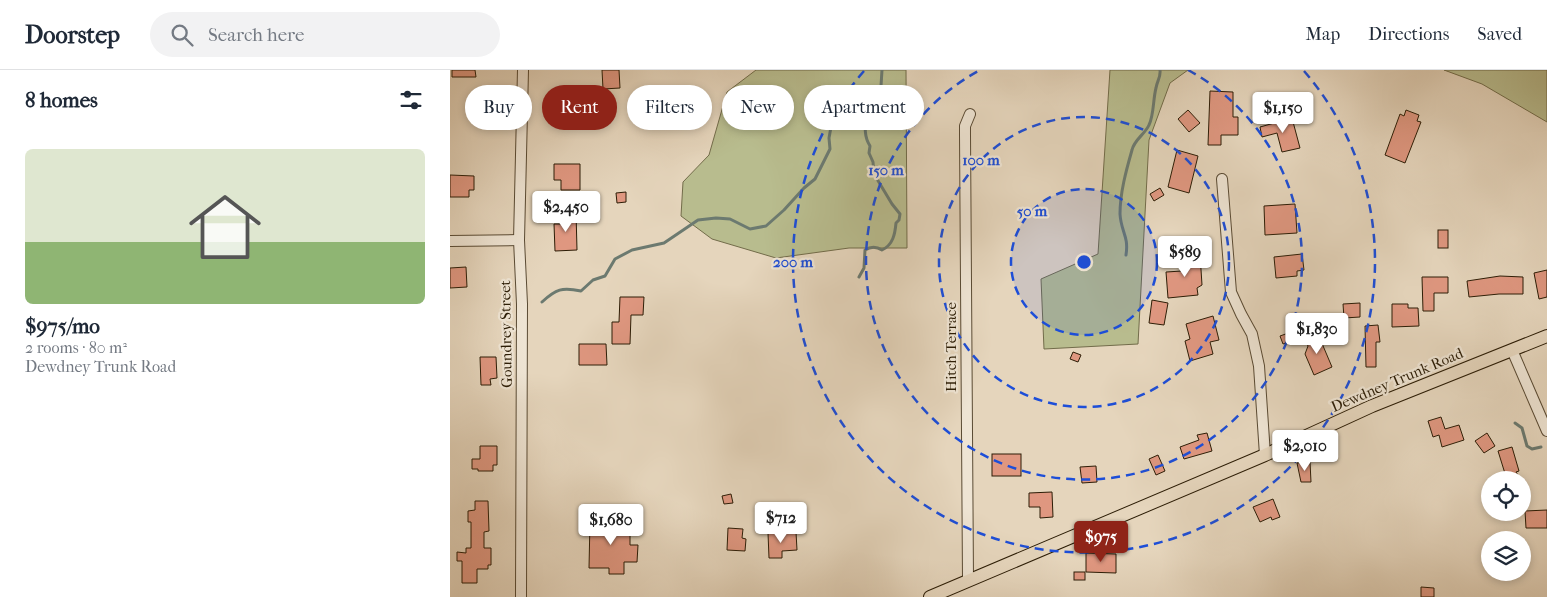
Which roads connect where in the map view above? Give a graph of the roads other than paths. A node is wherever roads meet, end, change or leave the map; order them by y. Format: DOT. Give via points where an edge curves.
graph roads {
  1 [pos="523,70"];
  2 [pos="970,114"];
  3 [pos="1222,179"];
  4 [pos="519,240"];
  5 [pos="450,241"];
  6 [pos="1547,336"];
  7 [pos="1512,350"];
  8 [pos="1547,430"];
  9 [pos="1265,455"];
  10 [pos="968,580"];
  11 [pos="521,597"];
  12 [pos="930,597"];
  1 -- 4 [label="street, Goundrey Street"];
  2 -- 10 [label="street, Hitch Terrace" via="965,126"];
  3 -- 9 [label="street" via="1231,292 1252,334 1259,366"];
  4 -- 5 [label="street"];
  4 -- 11 [label="street, Goundrey Street" via="522,304"];
  6 -- 7 [label="main road, Dewdney Trunk Road"];
  7 -- 8 [label="street"];
  7 -- 9 [label="main road, Dewdney Trunk Road" via="1372,406"];
  9 -- 10 [label="main road, Dewdney Trunk Road"];
  10 -- 12 [label="main road, Dewdney Trunk Road"];
}
